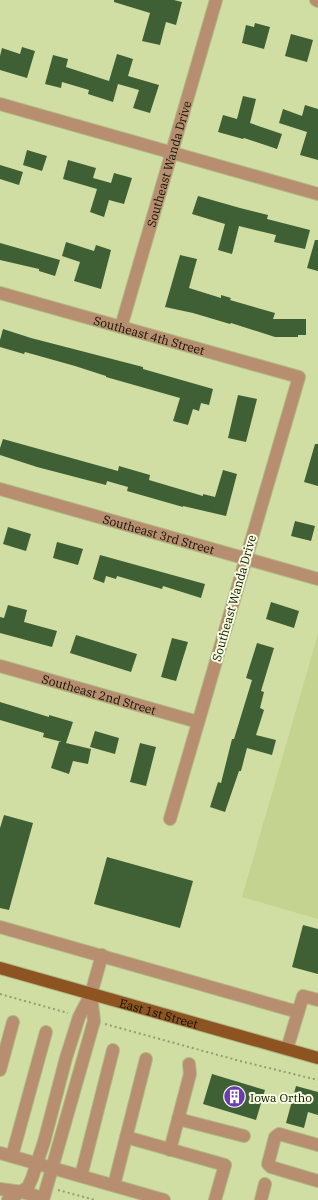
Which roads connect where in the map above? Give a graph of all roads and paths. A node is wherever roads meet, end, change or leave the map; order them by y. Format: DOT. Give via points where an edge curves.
graph roads {
  1 [pos="216,0"];
  2 [pos="0,104"];
  3 [pos="173,153"];
  4 [pos="318,194"];
  5 [pos="0,293"];
  6 [pos="121,327"];
  7 [pos="299,377"];
  8 [pos="0,489"];
  9 [pos="245,558"];
  10 [pos="318,579"];
  11 [pos="0,666"];
  12 [pos="198,722"];
  13 [pos="170,819"];
  14 [pos="0,927"];
  15 [pos="102,955"];
  16 [pos="0,968"];
  17 [pos="0,994"];
  18 [pos="91,994"];
  19 [pos="318,1000"];
  20 [pos="298,1012"];
  21 [pos="79,1017"];
  22 [pos="94,1021"];
  23 [pos="13,1022"];
  24 [pos="46,1032"];
  25 [pos="287,1049"];
  26 [pos="113,1050"];
  27 [pos="318,1058"];
  28 [pos="146,1059"];
  29 [pos="189,1064"];
  30 [pos="0,1070"];
  31 [pos="318,1080"];
  32 [pos="178,1119"];
  33 [pos="244,1136"];
  34 [pos="126,1137"];
  35 [pos="318,1145"];
  36 [pos="170,1150"];
  37 [pos="6,1155"];
  38 [pos="37,1164"];
  39 [pos="52,1168"];
  40 [pos="80,1176"];
  41 [pos="318,1181"];
  42 [pos="266,1184"];
  43 [pos="114,1186"];
  44 [pos="53,1188"];
  45 [pos="0,1189"];
  46 [pos="22,1192"];
  47 [pos="43,1199"];
  48 [pos="8,1200"];
  49 [pos="95,1200"];
  50 [pos="164,1200"];
  51 [pos="215,1200"];
  52 [pos="261,1200"];
  1 -- 3 [label="street, Southeast Wanda Drive"];
  2 -- 3 [label="street"];
  3 -- 4 [label="street"];
  3 -- 6 [label="street, Southeast Wanda Drive"];
  5 -- 6 [label="street, Southeast 4th Street"];
  6 -- 7 [label="street, Southeast 4th Street"];
  7 -- 9 [label="street, Southeast Wanda Drive"];
  8 -- 9 [label="street, Southeast 3rd Street"];
  9 -- 10 [label="street, Southeast 3rd Street"];
  9 -- 12 [label="street, Southeast Wanda Drive"];
  11 -- 12 [label="street, Southeast 2nd Street"];
  12 -- 13 [label="street, Southeast Wanda Drive"];
  14 -- 15 [label="street"];
  15 -- 18 [label="street"];
  15 -- 20 [label="street"];
  16 -- 18 [label="main road, East 1st Street"];
  17 -- 21 [label="path"];
  18 -- 21 [label="street"];
  18 -- 22 [label="street"];
  18 -- 25 [label="main road, East 1st Street"];
  19 -- 20 [label="street" via="303,996"];
  20 -- 25 [label="street"];
  21 -- 38 [label="street"];
  22 -- 31 [label="path"];
  22 -- 39 [label="street"];
  23 -- 30 [label="street"];
  24 -- 37 [label="street"];
  25 -- 27 [label="main road, East 1st Street"];
  26 -- 40 [label="street"];
  28 -- 34 [label="street"];
  29 -- 32 [label="street" via="190,1074"];
  32 -- 33 [label="street"];
  32 -- 36 [label="street"];
  34 -- 36 [label="street"];
  34 -- 43 [label="street"];
  35 -- 41 [label="street" via="279,1134 275,1137 268,1164"];
  36 -- 51 [label="street" via="225,1165"];
  37 -- 38 [label="street"];
  38 -- 39 [label="street"];
  38 -- 46 [label="street" via="28,1187"];
  39 -- 40 [label="street"];
  39 -- 47 [label="street"];
  40 -- 43 [label="street"];
  42 -- 52 [label="street"];
  43 -- 50 [label="street"];
  44 -- 49 [label="path"];
  45 -- 46 [label="street"];
  46 -- 47 [label="street"];
  46 -- 48 [label="street"];
}
